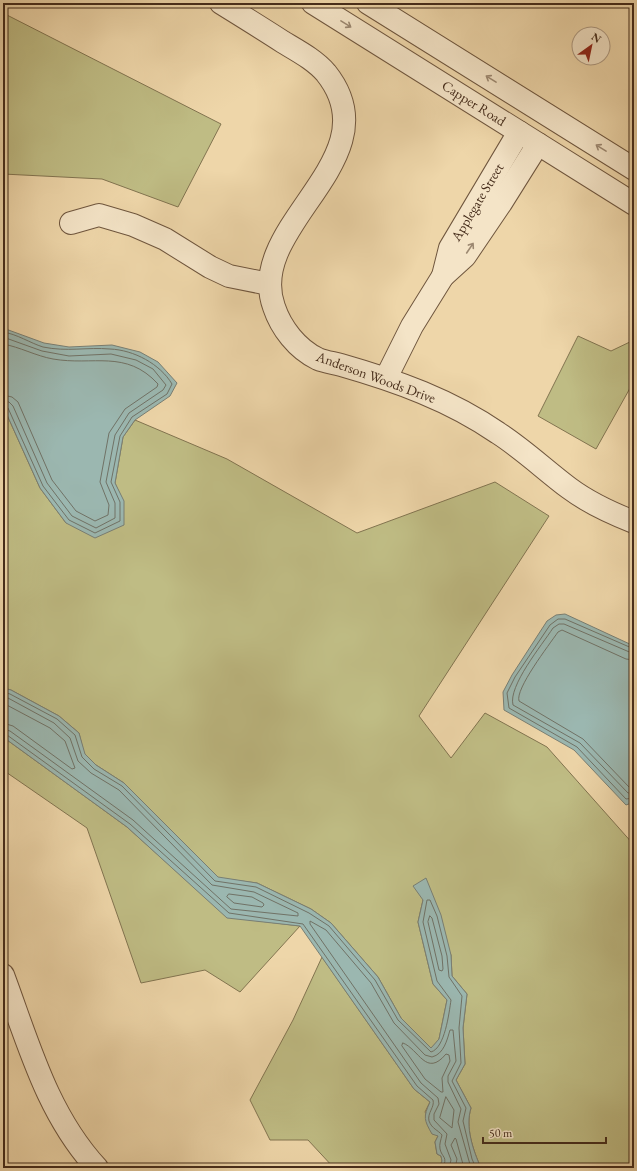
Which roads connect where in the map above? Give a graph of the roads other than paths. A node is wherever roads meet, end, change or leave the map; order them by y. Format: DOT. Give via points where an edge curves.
graph roads {
  1 [pos="221,3"];
  2 [pos="313,3"];
  3 [pos="368,3"];
  4 [pos="519,132"];
  5 [pos="538,144"];
  6 [pos="634,169"];
  7 [pos="483,191"];
  8 [pos="501,203"];
  9 [pos="634,204"];
  10 [pos="71,223"];
  11 [pos="444,276"];
  12 [pos="269,284"];
  13 [pos="386,378"];
  14 [pos="634,522"];
  15 [pos="3,974"];
  16 [pos="97,1168"];
  1 -- 12 [label="street, Anderson Woods Drive" via="308,57 326,72 338,93 344,112 344,133 335,157 283,240 272,266"];
  2 -- 4 [label="street, Capper Road, one-way"];
  6 -- 3 [label="street, Capper Road, one-way"];
  4 -- 5 [label="street, Capper Road"];
  4 -- 7 [label="street, Applegate Street"];
  5 -- 8 [label="street, Applegate Street"];
  5 -- 9 [label="street, Capper Road"];
  7 -- 8 [label="street"];
  7 -- 11 [label="street, Applegate Street" via="450,248"];
  11 -- 8 [label="street, Applegate Street, one-way" via="465,256"];
  10 -- 12 [label="street" via="99,215 133,225 165,239 229,276"];
  11 -- 13 [label="street, Applegate Street" via="412,326"];
  12 -- 13 [label="street, Anderson Woods Drive" via="273,306 283,326 298,345 318,359"];
  13 -- 14 [label="street, Anderson Woods Drive" via="462,411 498,432 593,504"];
  15 -- 16 [label="street" via="51,1102 83,1153"];
}
